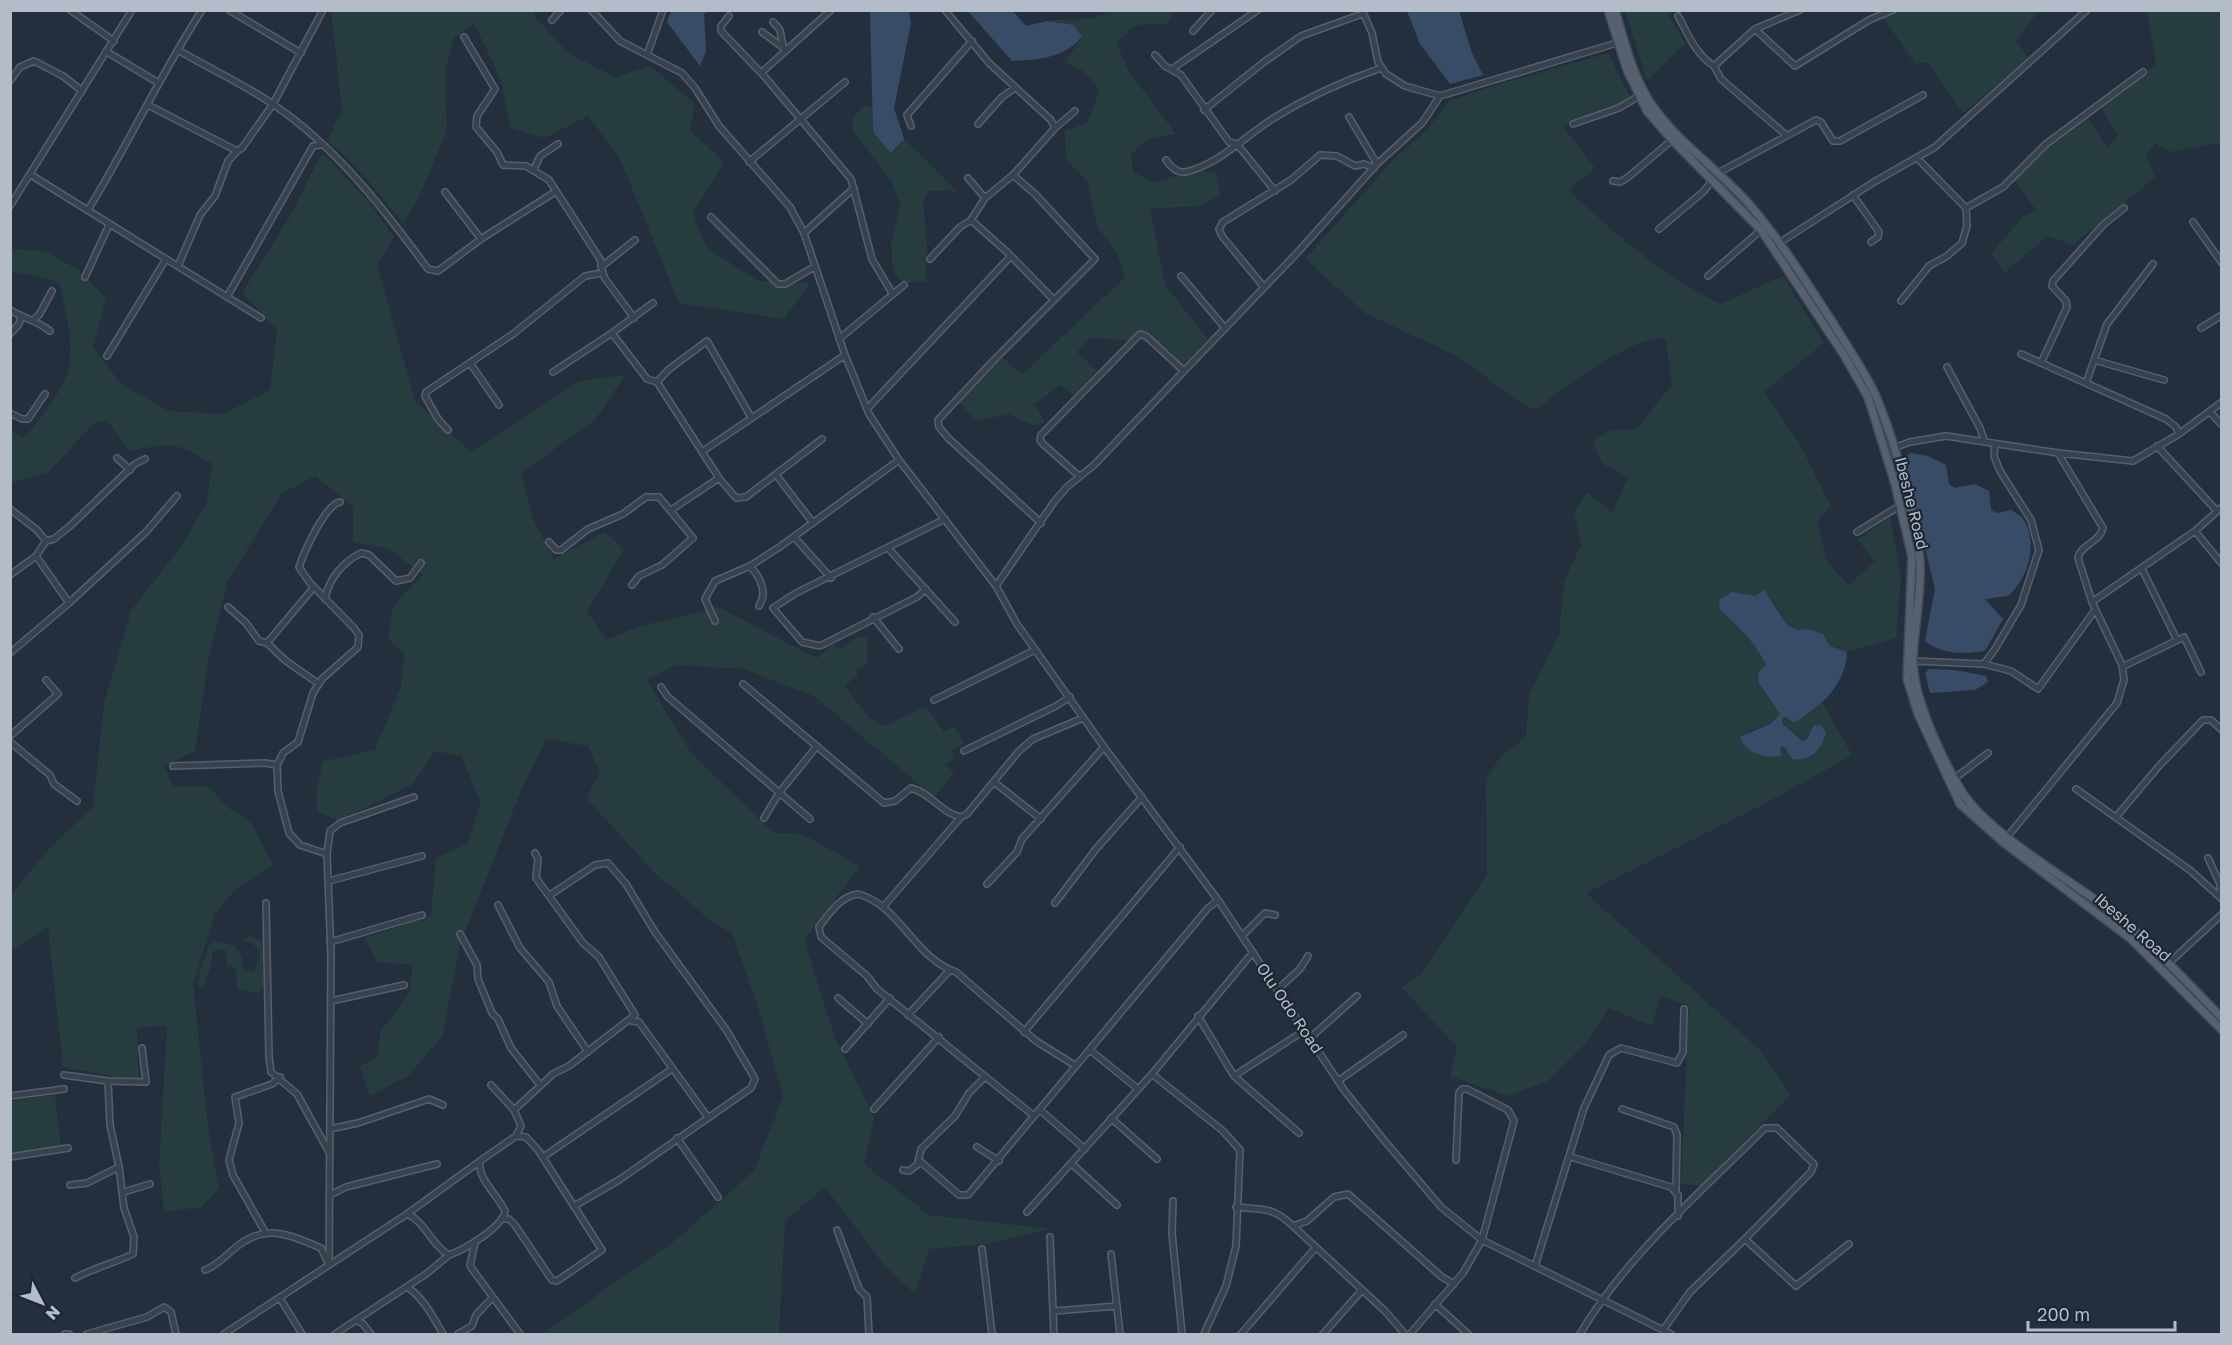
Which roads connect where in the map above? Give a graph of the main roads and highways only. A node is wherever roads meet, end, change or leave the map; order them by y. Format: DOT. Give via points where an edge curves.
graph roads {
  1 [pos="1608,10"];
  2 [pos="1615,10"];
  3 [pos="1621,42"];
  4 [pos="1716,176"];
  5 [pos="1776,244"];
  6 [pos="2222,1018"];
  7 [pos="2222,1030"];
  1 -- 3 [label="main road, Ibeshe Road"];
  2 -- 3 [label="main road, Ibeshe Road"];
  3 -- 4 [label="main road, Ibeshe Road" via="1653,106"];
  3 -- 4 [label="main road, Ibeshe Road" via="1647,111 1672,140"];
  4 -- 5 [label="main road, Ibeshe Road"];
  4 -- 5 [label="main road, Ibeshe Road" via="1747,202"];
  5 -- 6 [label="main road, Ibeshe Road" via="1874,394 1893,448 1920,560 1913,661 1916,686 1955,778 1976,808 2123,921"];
  5 -- 7 [label="main road, Ibeshe Road" via="1868,397 1901,505 1912,557 1908,679 1918,714 1960,804 2004,843 2131,939"];
}
